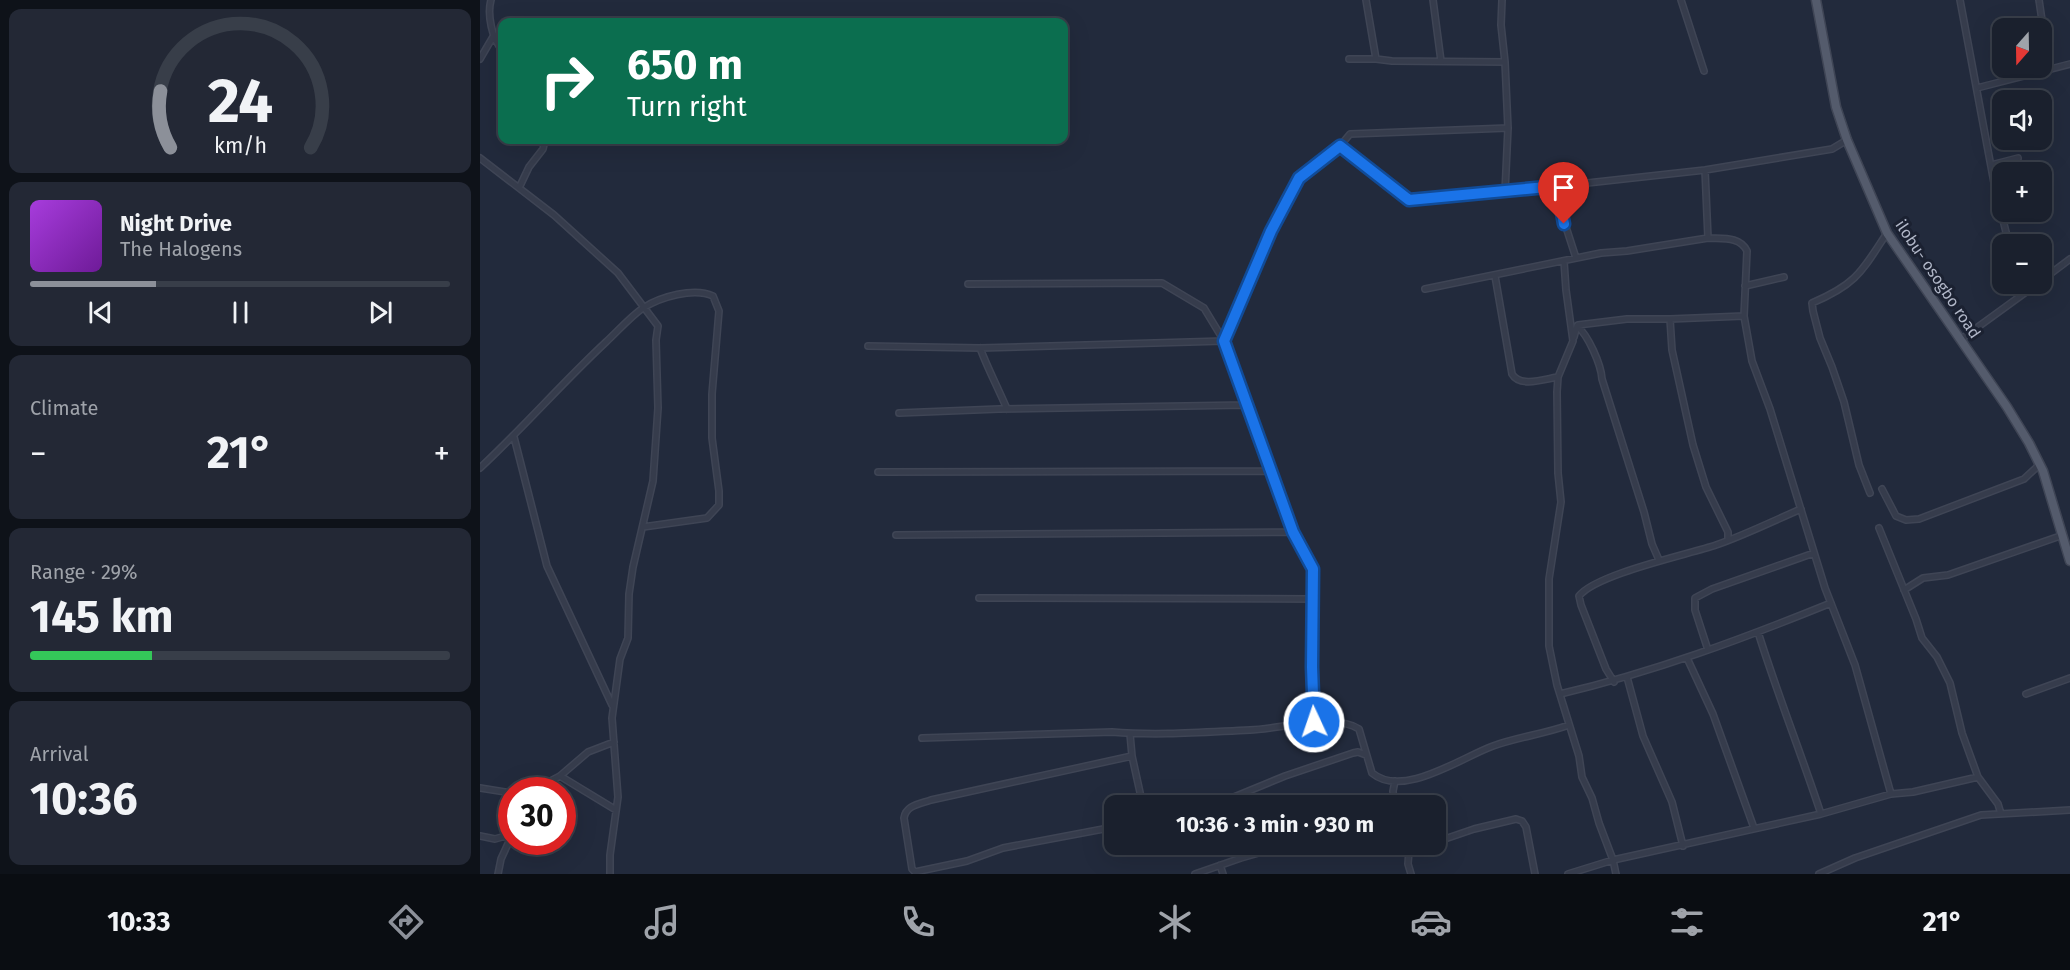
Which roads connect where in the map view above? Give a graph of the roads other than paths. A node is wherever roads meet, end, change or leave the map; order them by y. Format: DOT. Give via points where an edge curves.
graph roads {
  1 [pos="491,0"];
  2 [pos="1366,0"];
  3 [pos="1433,0"];
  4 [pos="1502,0"];
  5 [pos="1681,0"];
  6 [pos="1816,0"];
  7 [pos="1960,0"];
  8 [pos="2039,0"];
  9 [pos="2042,18"];
  10 [pos="494,35"];
  11 [pos="498,45"];
  12 [pos="480,59"];
  13 [pos="1349,59"];
  14 [pos="1376,59"];
  15 [pos="1441,61"];
  16 [pos="1505,62"];
  17 [pos="2070,64"];
  18 [pos="2052,67"];
  19 [pos="1704,71"];
  20 [pos="2013,78"];
  21 [pos="1977,88"];
  22 [pos="1508,128"];
  23 [pos="1847,140"];
  24 [pos="544,144"];
  25 [pos="1340,146"];
  26 [pos="480,158"];
  27 [pos="2018,158"];
  28 [pos="1991,165"];
  29 [pos="1705,170"];
  30 [pos="1557,186"];
  31 [pos="519,189"];
  32 [pos="1505,192"];
  33 [pos="1887,234"];
  34 [pos="2007,234"];
  35 [pos="1708,238"];
  36 [pos="1576,258"];
  37 [pos="2070,260"];
  38 [pos="1564,261"];
  39 [pos="2052,273"];
  40 [pos="1495,276"];
  41 [pos="1784,277"];
  42 [pos="968,284"];
  43 [pos="1746,286"];
  44 [pos="1425,289"];
  45 [pos="2022,294"];
  46 [pos="644,308"];
  47 [pos="1744,316"];
  48 [pos="1670,319"];
  49 [pos="1574,325"];
  50 [pos="1960,340"];
  51 [pos="1224,341"];
  52 [pos="868,346"];
  53 [pos="980,348"];
  54 [pos="1558,378"];
  55 [pos="1246,405"];
  56 [pos="1007,409"];
  57 [pos="899,413"];
  58 [pos="514,437"];
  59 [pos="2040,464"];
  60 [pos="480,468"];
  61 [pos="1270,471"];
  62 [pos="879,472"];
  63 [pos="1882,489"];
  64 [pos="1870,493"];
  65 [pos="1801,509"];
  66 [pos="643,527"];
  67 [pos="1879,528"];
  68 [pos="1293,532"];
  69 [pos="896,535"];
  70 [pos="2064,535"];
  71 [pos="1728,540"];
  72 [pos="1814,553"];
  73 [pos="1659,560"];
  74 [pos="2070,561"];
  75 [pos="1904,590"];
  76 [pos="979,598"];
  77 [pos="1314,599"];
  78 [pos="1831,603"];
  79 [pos="1758,632"];
  80 [pos="1708,650"];
  81 [pos="1687,658"];
  82 [pos="1628,677"];
  83 [pos="2070,678"];
  84 [pos="1614,681"];
  85 [pos="1560,694"];
  86 [pos="2026,694"];
  87 [pos="613,707"];
  88 [pos="1314,722"];
  89 [pos="1569,725"];
  90 [pos="1130,734"];
  91 [pos="922,738"];
  92 [pos="614,742"];
  93 [pos="1132,756"];
  94 [pos="1367,756"];
  95 [pos="560,776"];
  96 [pos="1978,777"];
  97 [pos="1395,781"];
  98 [pos="480,788"];
  99 [pos="498,791"];
  100 [pos="1891,794"];
  101 [pos="1141,795"];
  102 [pos="1239,795"];
  103 [pos="1393,795"];
  104 [pos="616,810"];
  105 [pos="2070,810"];
  106 [pos="1821,814"];
  107 [pos="2001,814"];
  108 [pos="1754,828"];
  109 [pos="1104,829"];
  110 [pos="480,836"];
  111 [pos="498,838"];
  112 [pos="1446,839"];
  113 [pos="1683,846"];
  114 [pos="503,855"];
  115 [pos="1253,855"];
  116 [pos="1408,855"];
  117 [pos="1613,860"];
  118 [pos="1220,865"];
  119 [pos="498,874"];
  120 [pos="610,874"];
  121 [pos="1195,874"];
  122 [pos="1223,874"];
  123 [pos="1411,874"];
  124 [pos="1535,874"];
  125 [pos="1568,874"];
  126 [pos="1616,874"];
  127 [pos="1819,874"];
  1 -- 10 [label="street"];
  2 -- 14 [label="street"];
  3 -- 15 [label="street"];
  4 -- 16 [label="street"];
  5 -- 19 [label="street"];
  6 -- 23 [label="main road, ilobu- osogbo road" via="1831,87"];
  7 -- 21 [label="street"];
  8 -- 9 [label="street"];
  10 -- 11 [label="street"];
  10 -- 12 [label="street"];
  13 -- 14 [label="street"];
  14 -- 15 [label="street"];
  15 -- 16 [label="street"];
  16 -- 22 [label="street"];
  17 -- 18 [label="street"];
  20 -- 21 [label="street"];
  21 -- 28 [label="street"];
  22 -- 25 [label="street" via="1350,134"];
  22 -- 32 [label="street"];
  23 -- 29 [label="street" via="1832,149"];
  23 -- 33 [label="main road, ilobu- osogbo road"];
  24 -- 31 [label="street"];
  25 -- 32 [label="street" via="1409,200"];
  25 -- 51 [label="street" via="1299,178 1271,231"];
  26 -- 31 [label="street"];
  27 -- 28 [label="street"];
  28 -- 34 [label="street"];
  29 -- 30 [label="street"];
  29 -- 35 [label="street"];
  30 -- 32 [label="street"];
  30 -- 36 [label="street"];
  31 -- 46 [label="street" via="618,273"];
  33 -- 50 [label="main road, ilobu- osogbo road"];
  33 -- 64 [label="street" via="1865,268 1849,284 1812,303"];
  35 -- 36 [label="street"];
  35 -- 43 [label="street" via="1736,240 1745,246"];
  36 -- 38 [label="street"];
  37 -- 39 [label="street"];
  38 -- 40 [label="street"];
  38 -- 49 [label="street"];
  40 -- 44 [label="street"];
  40 -- 54 [label="street" via="1515,379 1522,382"];
  41 -- 43 [label="street"];
  42 -- 51 [label="street" via="1162,283 1204,309"];
  43 -- 47 [label="street"];
  45 -- 50 [label="street"];
  46 -- 58 [label="street" via="572,374"];
  46 -- 66 [label="street" via="658,326 658,408 653,481"];
  46 -- 66 [label="street" via="687,292 709,294 716,303 719,311 712,438 719,505 707,518"];
  47 -- 48 [label="street"];
  47 -- 65 [label="street" via="1752,361"];
  48 -- 49 [label="street"];
  48 -- 71 [label="street" via="1672,351 1693,445"];
  49 -- 54 [label="street" via="1573,341"];
  49 -- 73 [label="street" via="1584,332 1601,367"];
  50 -- 59 [label="main road, ilobu- osogbo road" via="2007,407"];
  51 -- 53 [label="street"];
  51 -- 55 [label="street"];
  52 -- 53 [label="street"];
  53 -- 56 [label="street"];
  54 -- 85 [label="street" via="1561,502 1550,561 1548,633"];
  55 -- 56 [label="street"];
  55 -- 61 [label="street"];
  56 -- 57 [label="street"];
  58 -- 60 [label="street"];
  58 -- 87 [label="street" via="547,566"];
  59 -- 63 [label="street" via="2024,479 1919,519 1896,516"];
  59 -- 70 [label="main road, ilobu- osogbo road"];
  61 -- 62 [label="street"];
  61 -- 68 [label="street"];
  65 -- 71 [label="street"];
  65 -- 72 [label="street"];
  66 -- 87 [label="street" via="629,594 628,638 620,659"];
  67 -- 75 [label="street"];
  68 -- 69 [label="street"];
  68 -- 77 [label="street" via="1313,569"];
  70 -- 74 [label="main road, ilobu- osogbo road"];
  70 -- 75 [label="street" via="1948,574 1923,578"];
  71 -- 73 [label="street"];
  72 -- 78 [label="street"];
  72 -- 80 [label="street" via="1695,598"];
  73 -- 84 [label="street" via="1596,584 1579,596"];
  75 -- 96 [label="street" via="1922,638 1950,683"];
  76 -- 77 [label="street"];
  77 -- 88 [label="street"];
  78 -- 79 [label="street"];
  78 -- 100 [label="street" via="1855,665"];
  79 -- 80 [label="street"];
  79 -- 106 [label="street"];
  80 -- 81 [label="street"];
  81 -- 82 [label="street"];
  81 -- 108 [label="street" via="1713,714"];
  82 -- 84 [label="street"];
  82 -- 113 [label="street" via="1643,736 1672,802"];
  83 -- 86 [label="street"];
  84 -- 85 [label="street"];
  85 -- 89 [label="street"];
  87 -- 92 [label="street"];
  88 -- 90 [label="street" via="1254,730"];
  88 -- 94 [label="street" via="1354,725 1359,729"];
  89 -- 97 [label="street" via="1491,747 1423,777"];
  89 -- 117 [label="street" via="1582,777"];
  90 -- 91 [label="street"];
  90 -- 93 [label="street"];
  92 -- 95 [label="street" via="588,752"];
  92 -- 104 [label="street"];
  93 -- 101 [label="street"];
  93 -- 109 [label="street" via="931,800 910,807 904,818 915,872 1009,847"];
  94 -- 97 [label="street" via="1372,773"];
  94 -- 102 [label="street" via="1353,753"];
  95 -- 104 [label="street"];
  96 -- 100 [label="street"];
  96 -- 107 [label="street"];
  97 -- 103 [label="street"];
  98 -- 99 [label="street"];
  100 -- 106 [label="street"];
  104 -- 120 [label="street"];
  105 -- 107 [label="street"];
  106 -- 108 [label="street"];
  107 -- 127 [label="street" via="1966,819"];
  108 -- 113 [label="street"];
  110 -- 111 [label="street"];
  112 -- 124 [label="street" via="1516,819 1522,821"];
  113 -- 117 [label="street"];
  114 -- 119 [label="street"];
  115 -- 118 [label="street"];
  116 -- 123 [label="street"];
  117 -- 125 [label="street"];
  117 -- 126 [label="street"];
  118 -- 121 [label="street"];
  118 -- 122 [label="street"];
}
